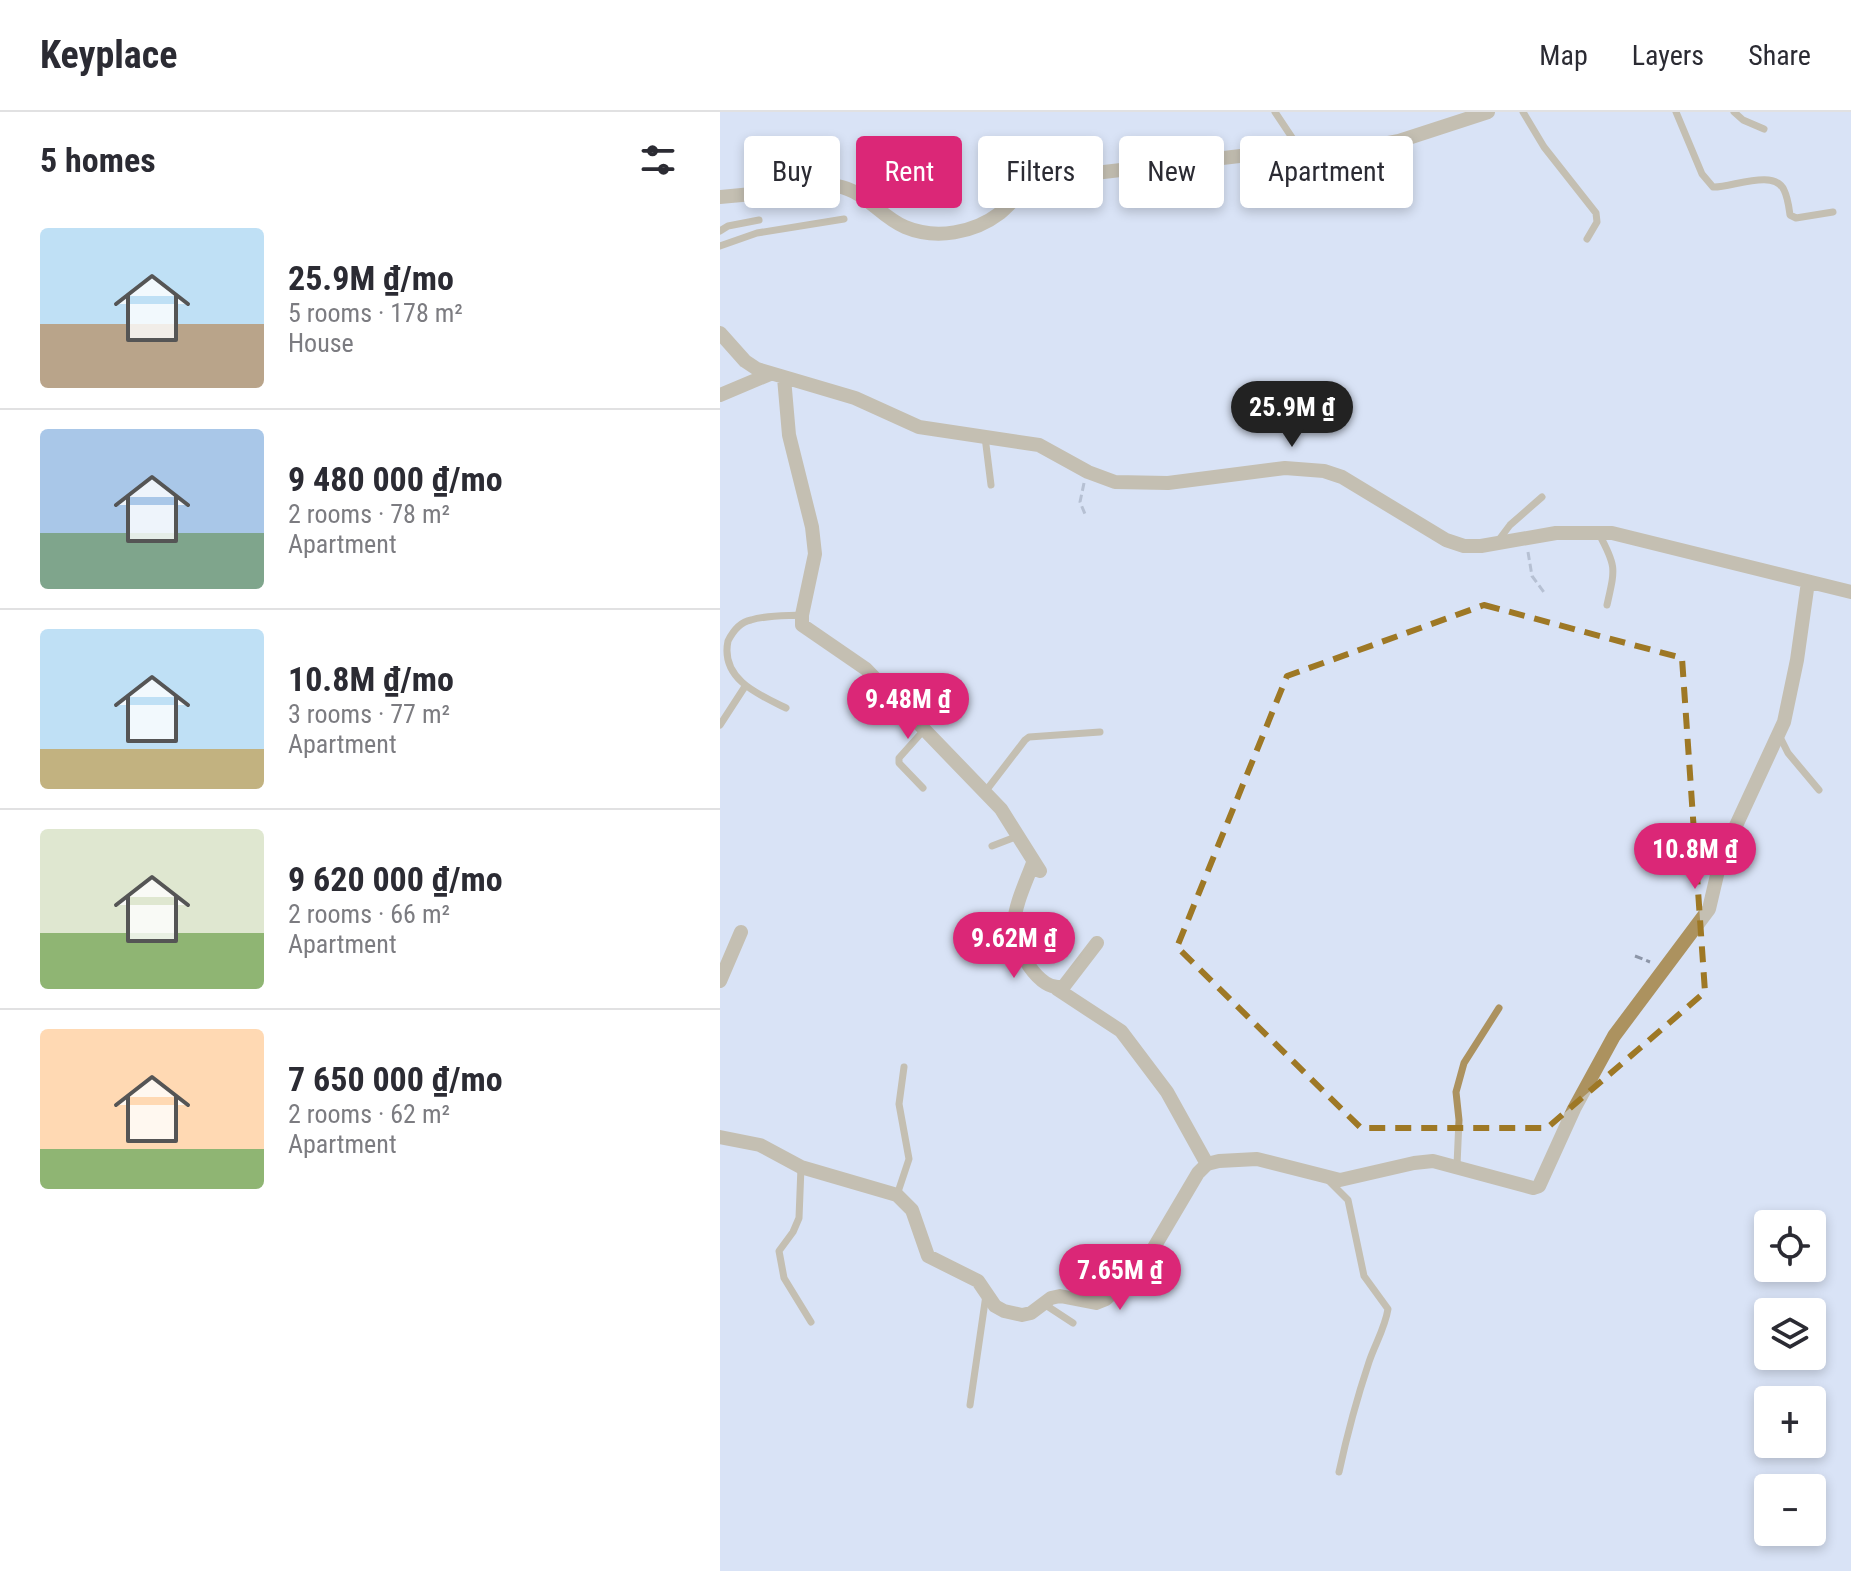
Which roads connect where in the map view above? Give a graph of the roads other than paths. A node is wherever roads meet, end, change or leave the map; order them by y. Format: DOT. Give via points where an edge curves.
graph roads {
  1 [pos="1275,112"];
  2 [pos="1488,112"];
  3 [pos="1523,112"];
  4 [pos="1676,112"];
  5 [pos="1734,112"];
  6 [pos="1764,129"];
  7 [pos="1288,136"];
  8 [pos="1411,136"];
  9 [pos="1240,158"];
  10 [pos="720,197"];
  11 [pos="1833,212"];
  12 [pos="844,219"];
  13 [pos="759,220"];
  14 [pos="720,231"];
  15 [pos="1587,239"];
  16 [pos="720,246"];
  17 [pos="720,333"];
  18 [pos="777,376"];
  19 [pos="720,395"];
  20 [pos="985,437"];
  21 [pos="991,485"];
  22 [pos="1542,497"];
  23 [pos="1598,532"];
  24 [pos="1497,543"];
  25 [pos="1808,582"];
  26 [pos="1851,592"];
  27 [pos="1607,605"];
  28 [pos="802,615"];
  29 [pos="744,688"];
  30 [pos="786,708"];
  31 [pos="720,725"];
  32 [pos="924,730"];
  33 [pos="1100,732"];
  34 [pos="1779,735"];
  35 [pos="923,788"];
  36 [pos="1819,790"];
  37 [pos="985,792"];
  38 [pos="1018,836"];
  39 [pos="992,846"];
  40 [pos="741,932"];
  41 [pos="1097,943"];
  42 [pos="720,981"];
  43 [pos="1057,989"];
  44 [pos="1499,1008"];
  45 [pos="904,1067"];
  46 [pos="720,1137"];
  47 [pos="1207,1164"];
  48 [pos="1457,1165"];
  49 [pos="801,1167"];
  50 [pos="1326,1179"];
  51 [pos="897,1195"];
  52 [pos="986,1293"];
  53 [pos="1044,1304"];
  54 [pos="811,1322"];
  55 [pos="1073,1323"];
  56 [pos="970,1405"];
  57 [pos="1339,1472"];
  1 -- 7 [label="lane"];
  2 -- 8 [label="street"];
  3 -- 15 [label="lane" via="1596,213"];
  4 -- 11 [label="lane" via="1702,174 1713,187 1759,179 1779,183 1790,215"];
  5 -- 6 [label="lane"];
  9 -- 10 [label="street" via="1044,179 981,225 954,233 906,227 852,189 837,186"];
  12 -- 16 [label="lane" via="757,233"];
  13 -- 14 [label="lane"];
  17 -- 18 [label="street" via="745,361"];
  18 -- 19 [label="street"];
  18 -- 20 [label="street" via="855,398 919,427"];
  18 -- 28 [label="street" via="815,554"];
  20 -- 21 [label="lane"];
  20 -- 24 [label="street" via="1039,445 1088,472 1134,484 1314,469 1342,477 1446,540 1464,546"];
  22 -- 24 [label="lane"];
  23 -- 24 [label="street"];
  23 -- 25 [label="street"];
  23 -- 27 [label="lane" via="1615,570"];
  25 -- 26 [label="street"];
  25 -- 34 [label="street"];
  28 -- 29 [label="lane" via="748,620 735,628 724,663"];
  28 -- 32 [label="street" via="802,625 866,669"];
  29 -- 30 [label="lane"];
  29 -- 31 [label="lane"];
  32 -- 35 [label="lane" via="899,758"];
  32 -- 37 [label="street"];
  33 -- 37 [label="lane" via="1029,737"];
  34 -- 36 [label="lane"];
  34 -- 48 [label="street" via="1721,858 1709,909 1614,1036 1539,1186"];
  37 -- 38 [label="street"];
  38 -- 39 [label="lane"];
  38 -- 43 [label="street" via="1036,867 1013,926 1032,972"];
  40 -- 42 [label="street"];
  41 -- 43 [label="street"];
  43 -- 47 [label="street" via="1121,1031 1167,1092"];
  44 -- 48 [label="lane" via="1464,1063 1456,1092"];
  45 -- 51 [label="lane" via="899,1104 909,1159"];
  46 -- 49 [label="street" via="770,1148"];
  47 -- 50 [label="street" via="1257,1159"];
  47 -- 53 [label="street" via="1146,1261 1106,1299 1087,1303 1060,1296"];
  48 -- 50 [label="street" via="1414,1163"];
  49 -- 51 [label="street"];
  49 -- 54 [label="lane" via="799,1218 779,1251 784,1278"];
  50 -- 57 [label="lane" via="1348,1200 1364,1276 1388,1309"];
  51 -- 52 [label="street" via="912,1210 928,1256 969,1275"];
  52 -- 53 [label="street" via="995,1306 1022,1315"];
  52 -- 56 [label="lane"];
  53 -- 55 [label="lane"];
}
